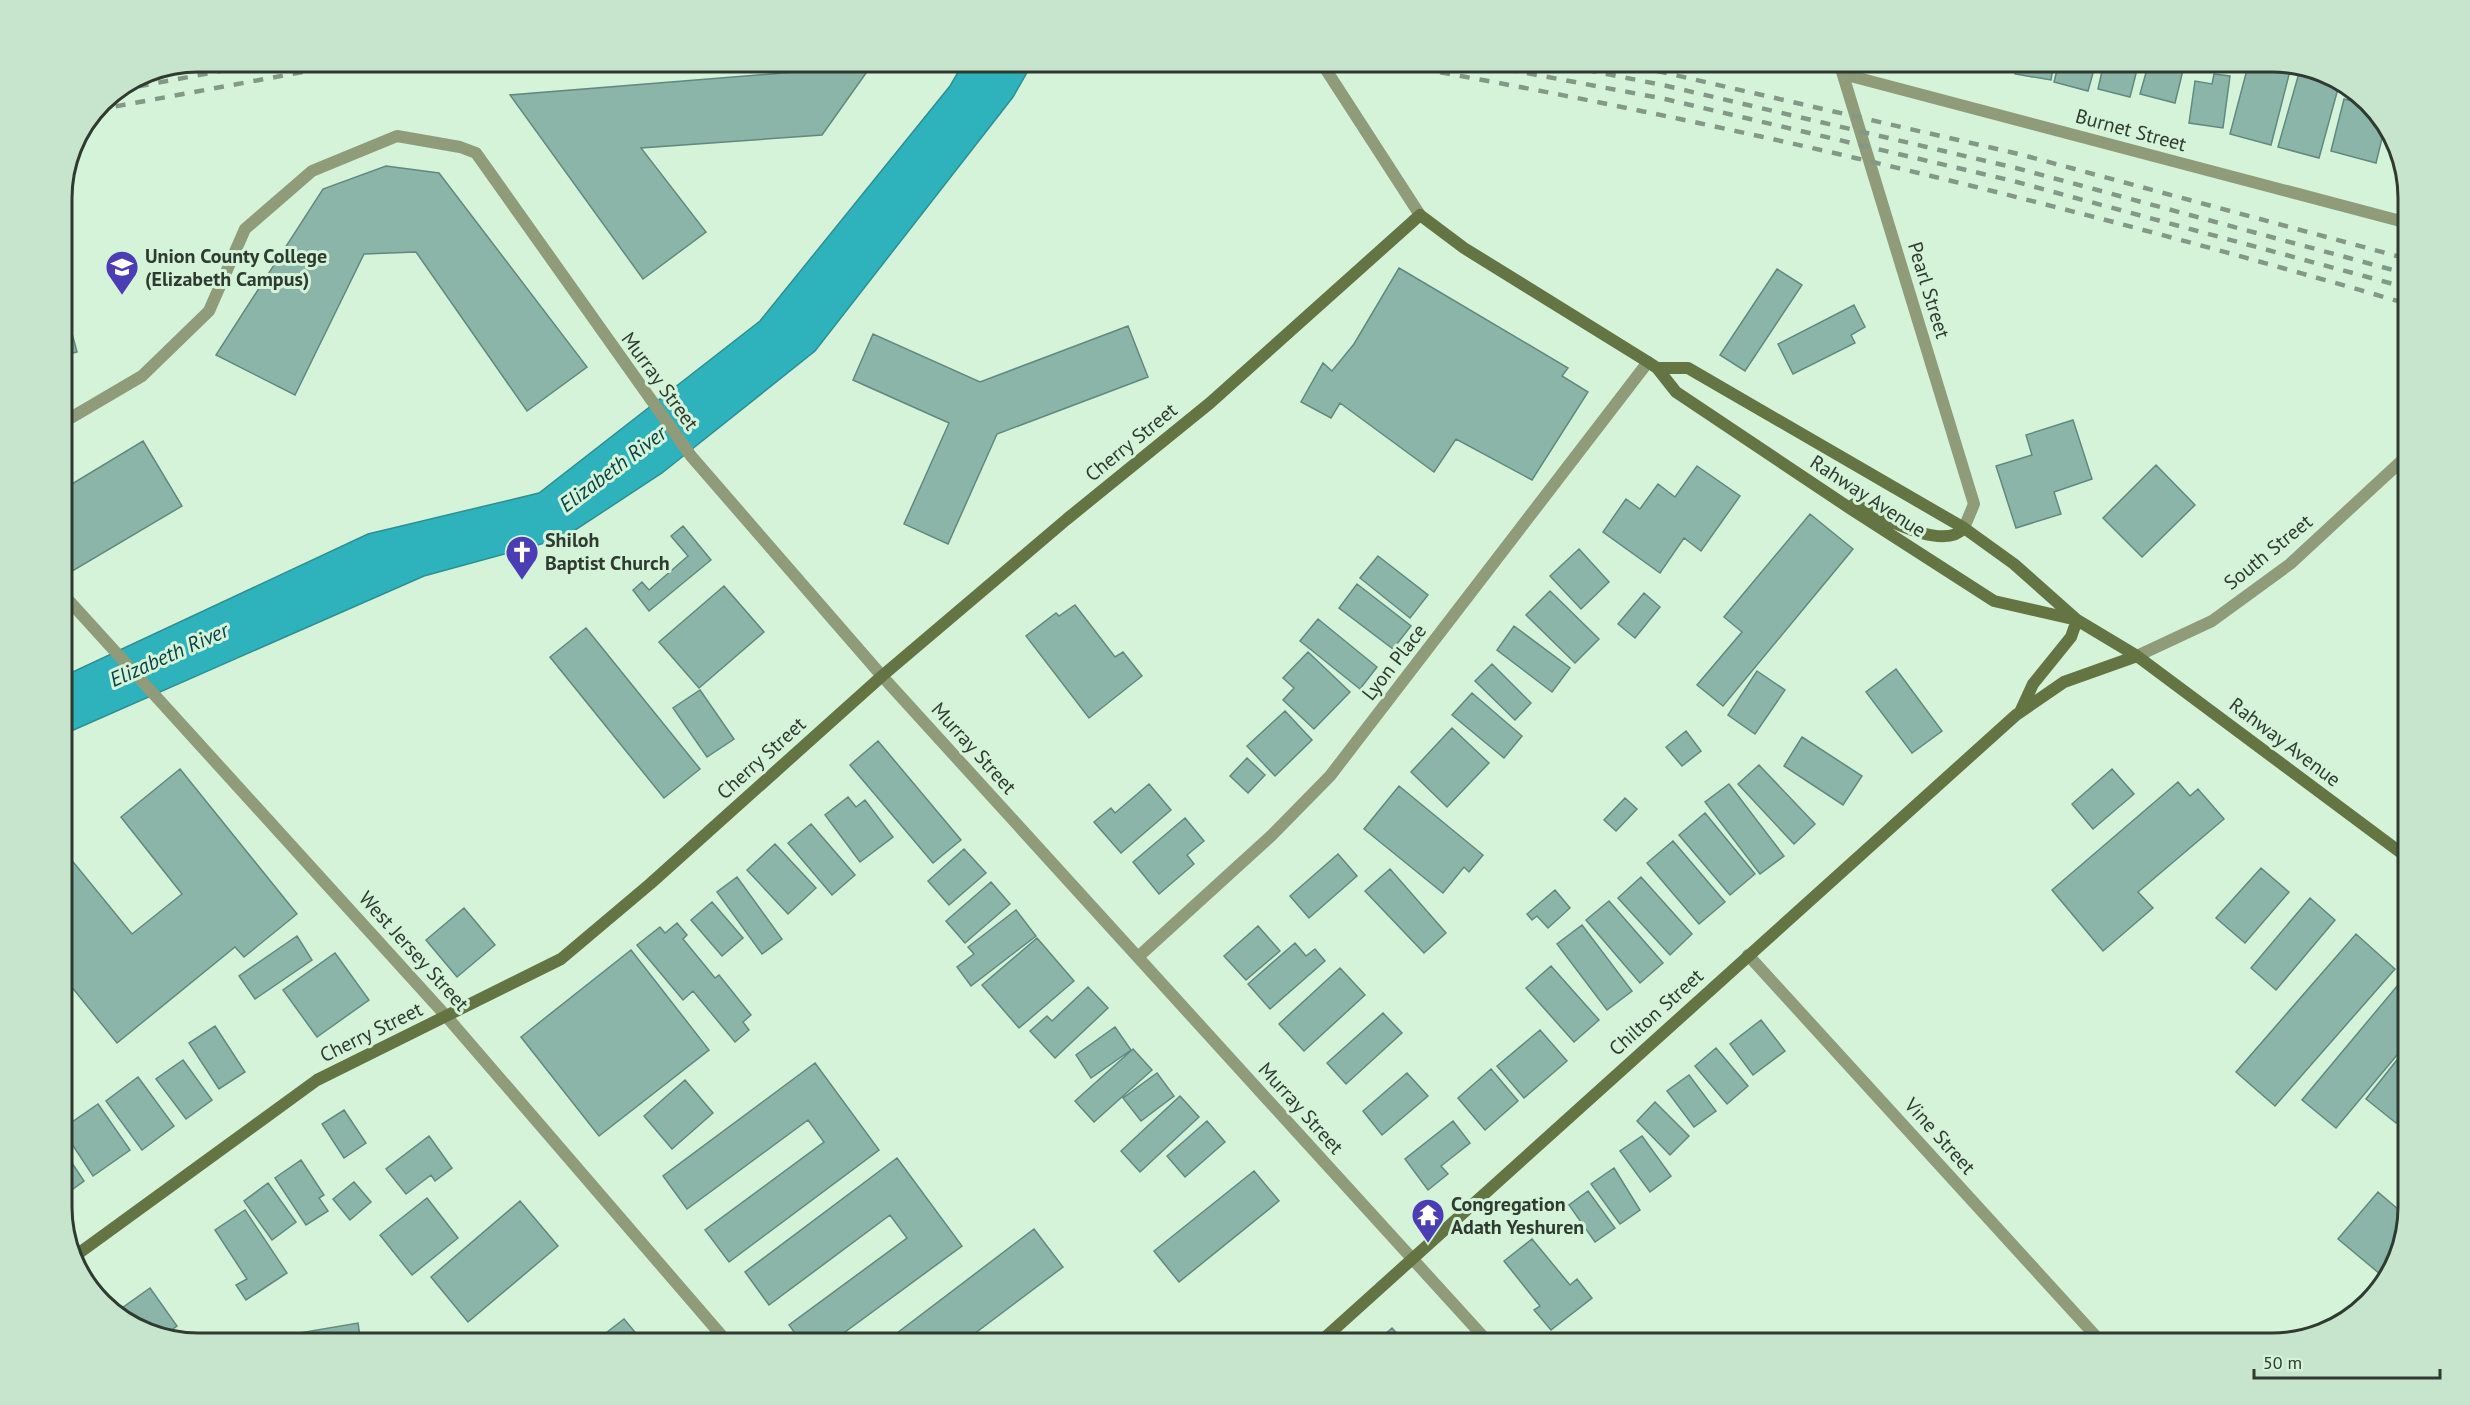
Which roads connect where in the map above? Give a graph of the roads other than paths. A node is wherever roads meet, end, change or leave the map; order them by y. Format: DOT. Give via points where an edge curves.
graph roads {
  1 [pos="1327,72"];
  2 [pos="1843,74"];
  3 [pos="1420,215"];
  4 [pos="2398,220"];
  5 [pos="1653,365"];
  6 [pos="72,417"];
  7 [pos="2398,464"];
  8 [pos="1823,491"];
  9 [pos="1964,528"];
  10 [pos="72,604"];
  11 [pos="2077,620"];
  12 [pos="2137,656"];
  13 [pos="882,676"];
  14 [pos="2020,712"];
  15 [pos="2398,851"];
  16 [pos="1748,955"];
  17 [pos="1138,957"];
  18 [pos="447,1017"];
  19 [pos="81,1252"];
  20 [pos="1412,1258"];
  21 [pos="719,1333"];
  22 [pos="1331,1333"];
  23 [pos="1479,1333"];
  24 [pos="2092,1333"];
  1 -- 3 [label="street, Rahway Avenue"];
  2 -- 4 [label="street, Burnet Street"];
  2 -- 9 [label="street, Pearl Street" via="1974,504"];
  3 -- 5 [label="main road, Rahway Avenue" via="1464,248"];
  3 -- 13 [label="main road, Cherry Street" via="1210,403"];
  5 -- 8 [label="main road, Rahway Avenue" via="1676,392"];
  5 -- 9 [label="main road, Rahway Avenue" via="1688,368"];
  5 -- 17 [label="street, Lyon Place" via="1330,776 1271,836"];
  6 -- 13 [label="street, Murray Street" via="142,376 209,311 245,229 312,171 397,136 468,150 476,153 691,456"];
  7 -- 12 [label="street, South Street" via="2281,570 2212,621"];
  8 -- 9 [label="main road" via="1935,537 1950,537"];
  8 -- 11 [label="main road, Rahway Avenue" via="1994,601"];
  9 -- 11 [label="main road, Rahway Avenue" via="2014,564"];
  10 -- 18 [label="street, West Jersey Street"];
  11 -- 12 [label="main road, Rahway Avenue"];
  11 -- 14 [label="main road, Chilton Street" via="2071,637 2034,684"];
  12 -- 14 [label="main road, Chilton Street" via="2064,682"];
  12 -- 15 [label="main road, Rahway Avenue"];
  13 -- 17 [label="street, Murray Street"];
  13 -- 18 [label="main road, Cherry Street" via="561,959"];
  14 -- 16 [label="main road, Chilton Street"];
  16 -- 20 [label="main road, Chilton Street"];
  16 -- 24 [label="street, Vine Street"];
  17 -- 20 [label="street, Murray Street"];
  18 -- 19 [label="main road, Cherry Street" via="317,1080"];
  18 -- 21 [label="street, West Jersey Street"];
  20 -- 22 [label="main road, Chilton Street"];
  20 -- 23 [label="street, Murray Street"];
}
